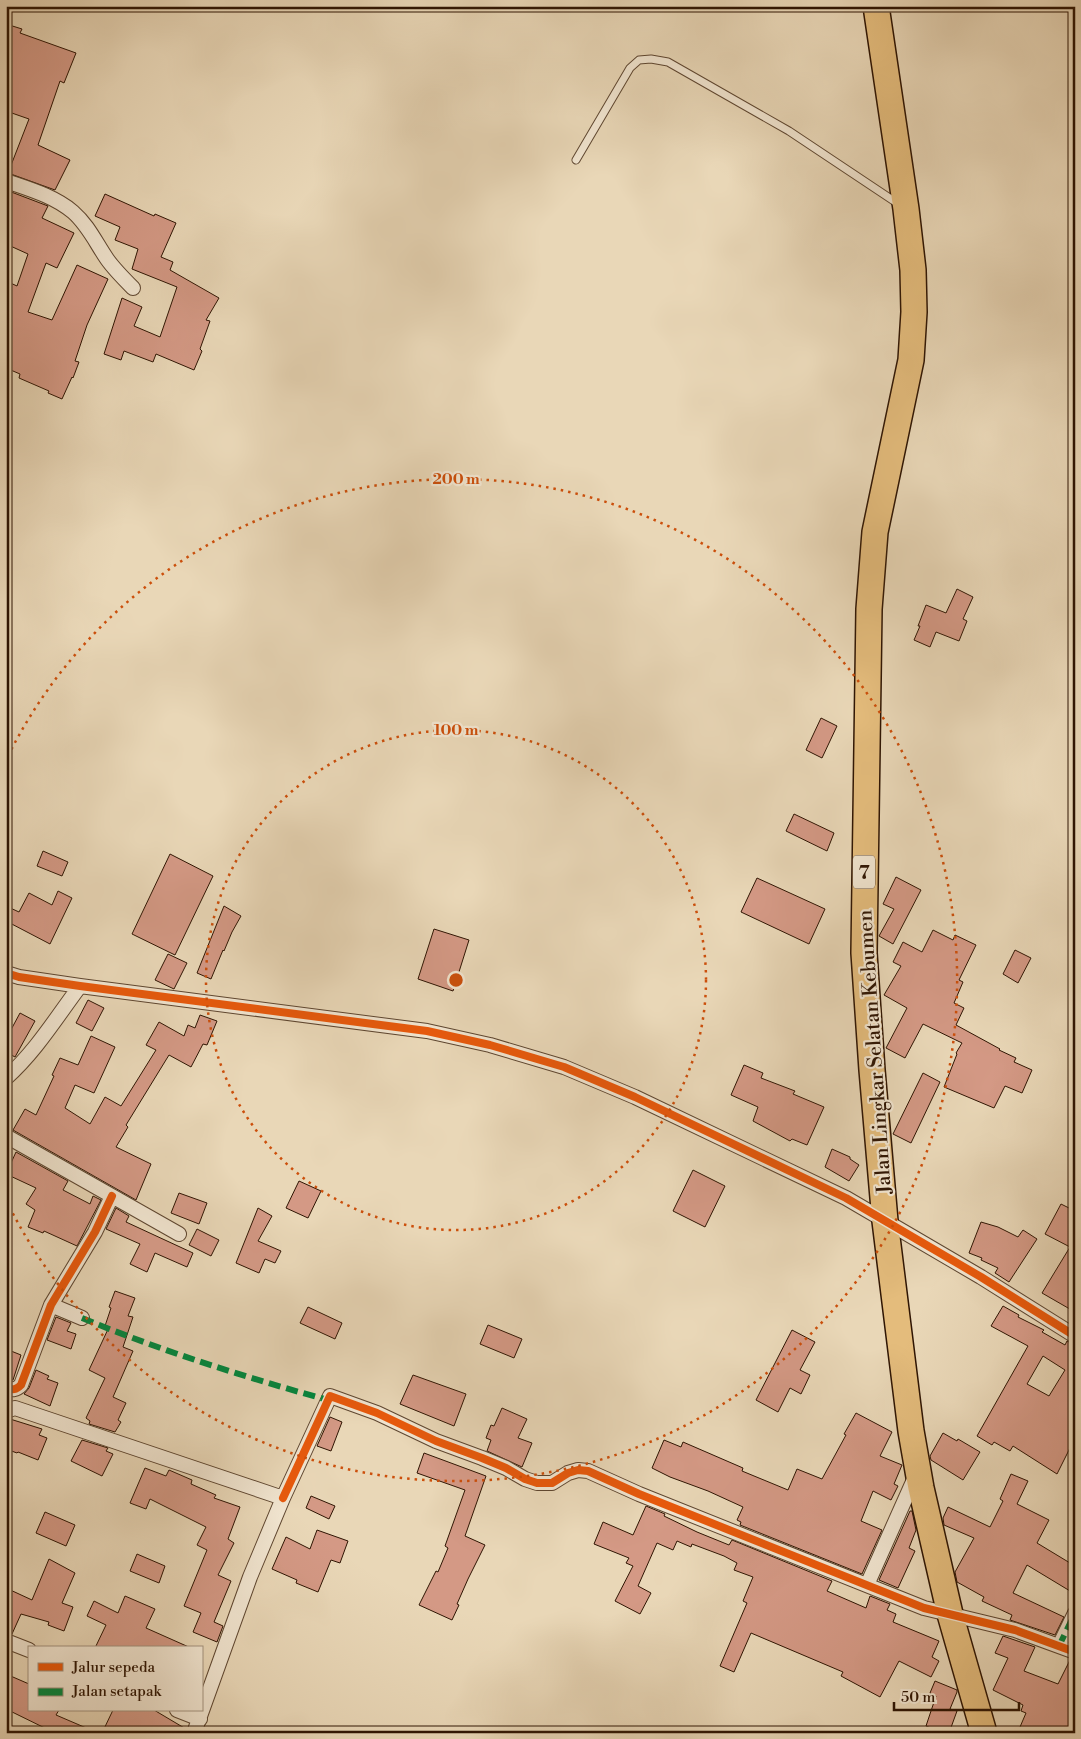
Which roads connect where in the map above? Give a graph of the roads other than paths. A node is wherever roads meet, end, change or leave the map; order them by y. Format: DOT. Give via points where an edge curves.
graph roads {
  1 [pos="876,6"];
  2 [pos="576,160"];
  3 [pos="6,181"];
  4 [pos="906,209"];
  5 [pos="133,288"];
  6 [pos="6,974"];
  7 [pos="80,986"];
  8 [pos="6,1078"];
  9 [pos="6,1136"];
  10 [pos="112,1196"];
  11 [pos="886,1221"];
  12 [pos="179,1234"];
  13 [pos="51,1304"];
  14 [pos="82,1318"];
  15 [pos="1075,1336"];
  16 [pos="12,1389"];
  17 [pos="6,1410"];
  18 [pos="24,1410"];
  19 [pos="918,1470"];
  20 [pos="283,1498"];
  21 [pos="867,1585"];
  22 [pos="1075,1613"];
  23 [pos="950,1614"];
  24 [pos="6,1641"];
  25 [pos="1059,1646"];
  26 [pos="28,1650"];
  27 [pos="1075,1652"];
  28 [pos="182,1712"];
  29 [pos="200,1719"];
  30 [pos="194,1733"];
  31 [pos="984,1733"];
  1 -- 4 [label="highway, Jalan Lingkar Selatan Kebumen / 7"];
  2 -- 4 [label="lane" via="630,68 640,60 651,59 668,62 789,131"];
  3 -- 5 [label="street" via="54,200 74,213"];
  4 -- 11 [label="highway, Jalan Lingkar Selatan Kebumen / 7" via="913,270 911,360 876,532 869,609 864,953"];
  6 -- 7 [label="street"];
  7 -- 8 [label="street" via="36,1048"];
  7 -- 11 [label="street" via="427,1031 490,1045 564,1067 635,1097 846,1198"];
  9 -- 10 [label="street"];
  10 -- 12 [label="street"];
  10 -- 13 [label="street" via="95,1232"];
  11 -- 15 [label="street"];
  11 -- 19 [label="highway, Jalan Lingkar Selatan Kebumen / 7" via="910,1431"];
  13 -- 14 [label="street"];
  13 -- 16 [label="street" via="21,1385"];
  16 -- 18 [label="street"];
  17 -- 18 [label="street"];
  18 -- 20 [label="street"];
  19 -- 21 [label="street"];
  19 -- 23 [label="highway, Jalan Lingkar Selatan Kebumen / 7"];
  20 -- 21 [label="street" via="330,1396 537,1483 552,1483 568,1473 588,1471"];
  20 -- 29 [label="street" via="250,1577"];
  21 -- 23 [label="street" via="924,1608"];
  22 -- 25 [label="street"];
  23 -- 25 [label="street" via="1015,1630"];
  23 -- 31 [label="highway, Jalan Lingkar Selatan Kebumen / 7"];
  24 -- 26 [label="street"];
  25 -- 27 [label="street"];
  28 -- 29 [label="street"];
  29 -- 30 [label="street"];
}
